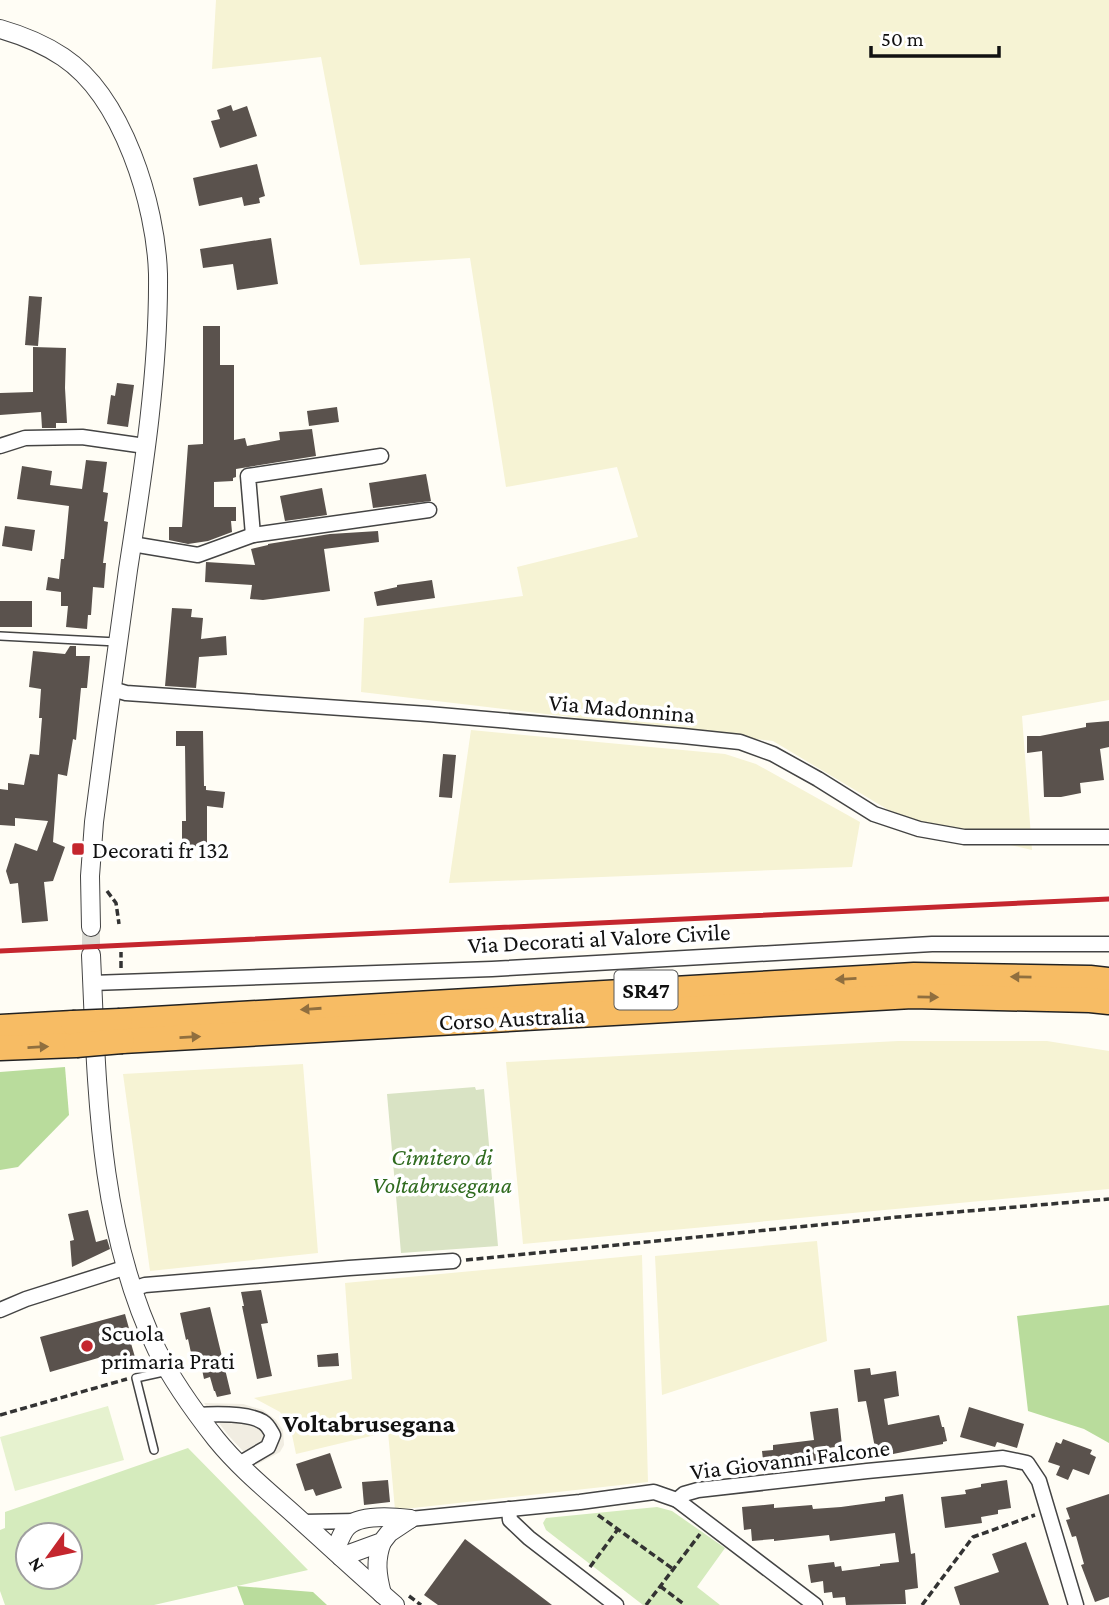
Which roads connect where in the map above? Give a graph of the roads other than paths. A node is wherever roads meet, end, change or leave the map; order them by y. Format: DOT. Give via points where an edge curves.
graph roads {
  1 [pos="0,29"];
  2 [pos="0,446"];
  3 [pos="145,446"];
  4 [pos="381,456"];
  5 [pos="429,510"];
  6 [pos="253,536"];
  7 [pos="132,544"];
  8 [pos="0,636"];
  9 [pos="118,642"];
  10 [pos="112,689"];
  11 [pos="1109,837"];
  12 [pos="91,927"];
  13 [pos="1109,944"];
  14 [pos="91,955"];
  15 [pos="1109,979"];
  16 [pos="92,983"];
  17 [pos="1109,1002"];
  18 [pos="0,1027"];
  19 [pos="121,1031"];
  20 [pos="75,1034"];
  21 [pos="0,1048"];
  22 [pos="453,1261"];
  23 [pos="127,1267"];
  24 [pos="133,1289"];
  25 [pos="0,1310"];
  26 [pos="169,1371"];
  27 [pos="197,1415"];
  28 [pos="154,1450"];
  29 [pos="239,1464"];
  30 [pos="677,1500"];
  31 [pos="509,1509"];
  32 [pos="410,1519"];
  33 [pos="357,1521"];
  34 [pos="303,1522"];
  35 [pos="382,1542"];
  36 [pos="338,1554"];
  37 [pos="388,1599"];
  38 [pos="617,1605"];
  39 [pos="815,1605"];
  40 [pos="1076,1605"];
  1 -- 3 [label="street" via="55,53 83,75 100,94 134,156 151,219 158,272"];
  2 -- 3 [label="street" via="26,438 82,437"];
  3 -- 7 [label="street"];
  4 -- 6 [label="street" via="248,476"];
  5 -- 6 [label="street"];
  6 -- 7 [label="street" via="198,555"];
  7 -- 9 [label="street"];
  8 -- 9 [label="lane"];
  9 -- 10 [label="street"];
  10 -- 11 [label="street, Via Madonnina" via="740,742 774,754 874,814 919,829 964,836"];
  10 -- 12 [label="street" via="94,822"];
  13 -- 16 [label="street, Via Decorati al Valore Civile" via="932,944 492,970"];
  14 -- 16 [label="street"];
  15 -- 19 [label="highway, Corso Australia / SR47, one-way" via="914,975"];
  16 -- 23 [label="street" via="103,1150"];
  19 -- 17 [label="highway, Corso Australia / SR47, one-way" via="912,996"];
  18 -- 20 [label="highway, Corso Australia / SR47"];
  19 -- 20 [label="highway, Corso Australia / SR47, bridge"];
  21 -- 20 [label="highway, Corso Australia / SR47, one-way"];
  22 -- 24 [label="street"];
  23 -- 24 [label="street"];
  23 -- 25 [label="street"];
  24 -- 26 [label="street"];
  26 -- 27 [label="street"];
  26 -- 28 [label="lane" via="136,1378"];
  27 -- 29 [label="street"];
  27 -- 29 [label="street" via="234,1415 266,1423 273,1435 268,1447"];
  29 -- 34 [label="street"];
  30 -- 31 [label="street, Via Giovanni Falcone" via="653,1492"];
  30 -- 39 [label="street"];
  30 -- 40 [label="street, Via Giovanni Falcone" via="698,1490 867,1471 1003,1458 1027,1463 1038,1481"];
  31 -- 32 [label="street, Via Giovanni Falcone"];
  31 -- 38 [label="street" via="517,1528"];
  32 -- 33 [label="street" via="387,1516"];
  32 -- 35 [label="street"];
  33 -- 34 [label="street"];
  33 -- 36 [label="street" via="346,1527"];
  34 -- 36 [label="street"];
  35 -- 36 [label="street"];
  35 -- 37 [label="street" via="376,1572"];
  36 -- 37 [label="street"];
}
